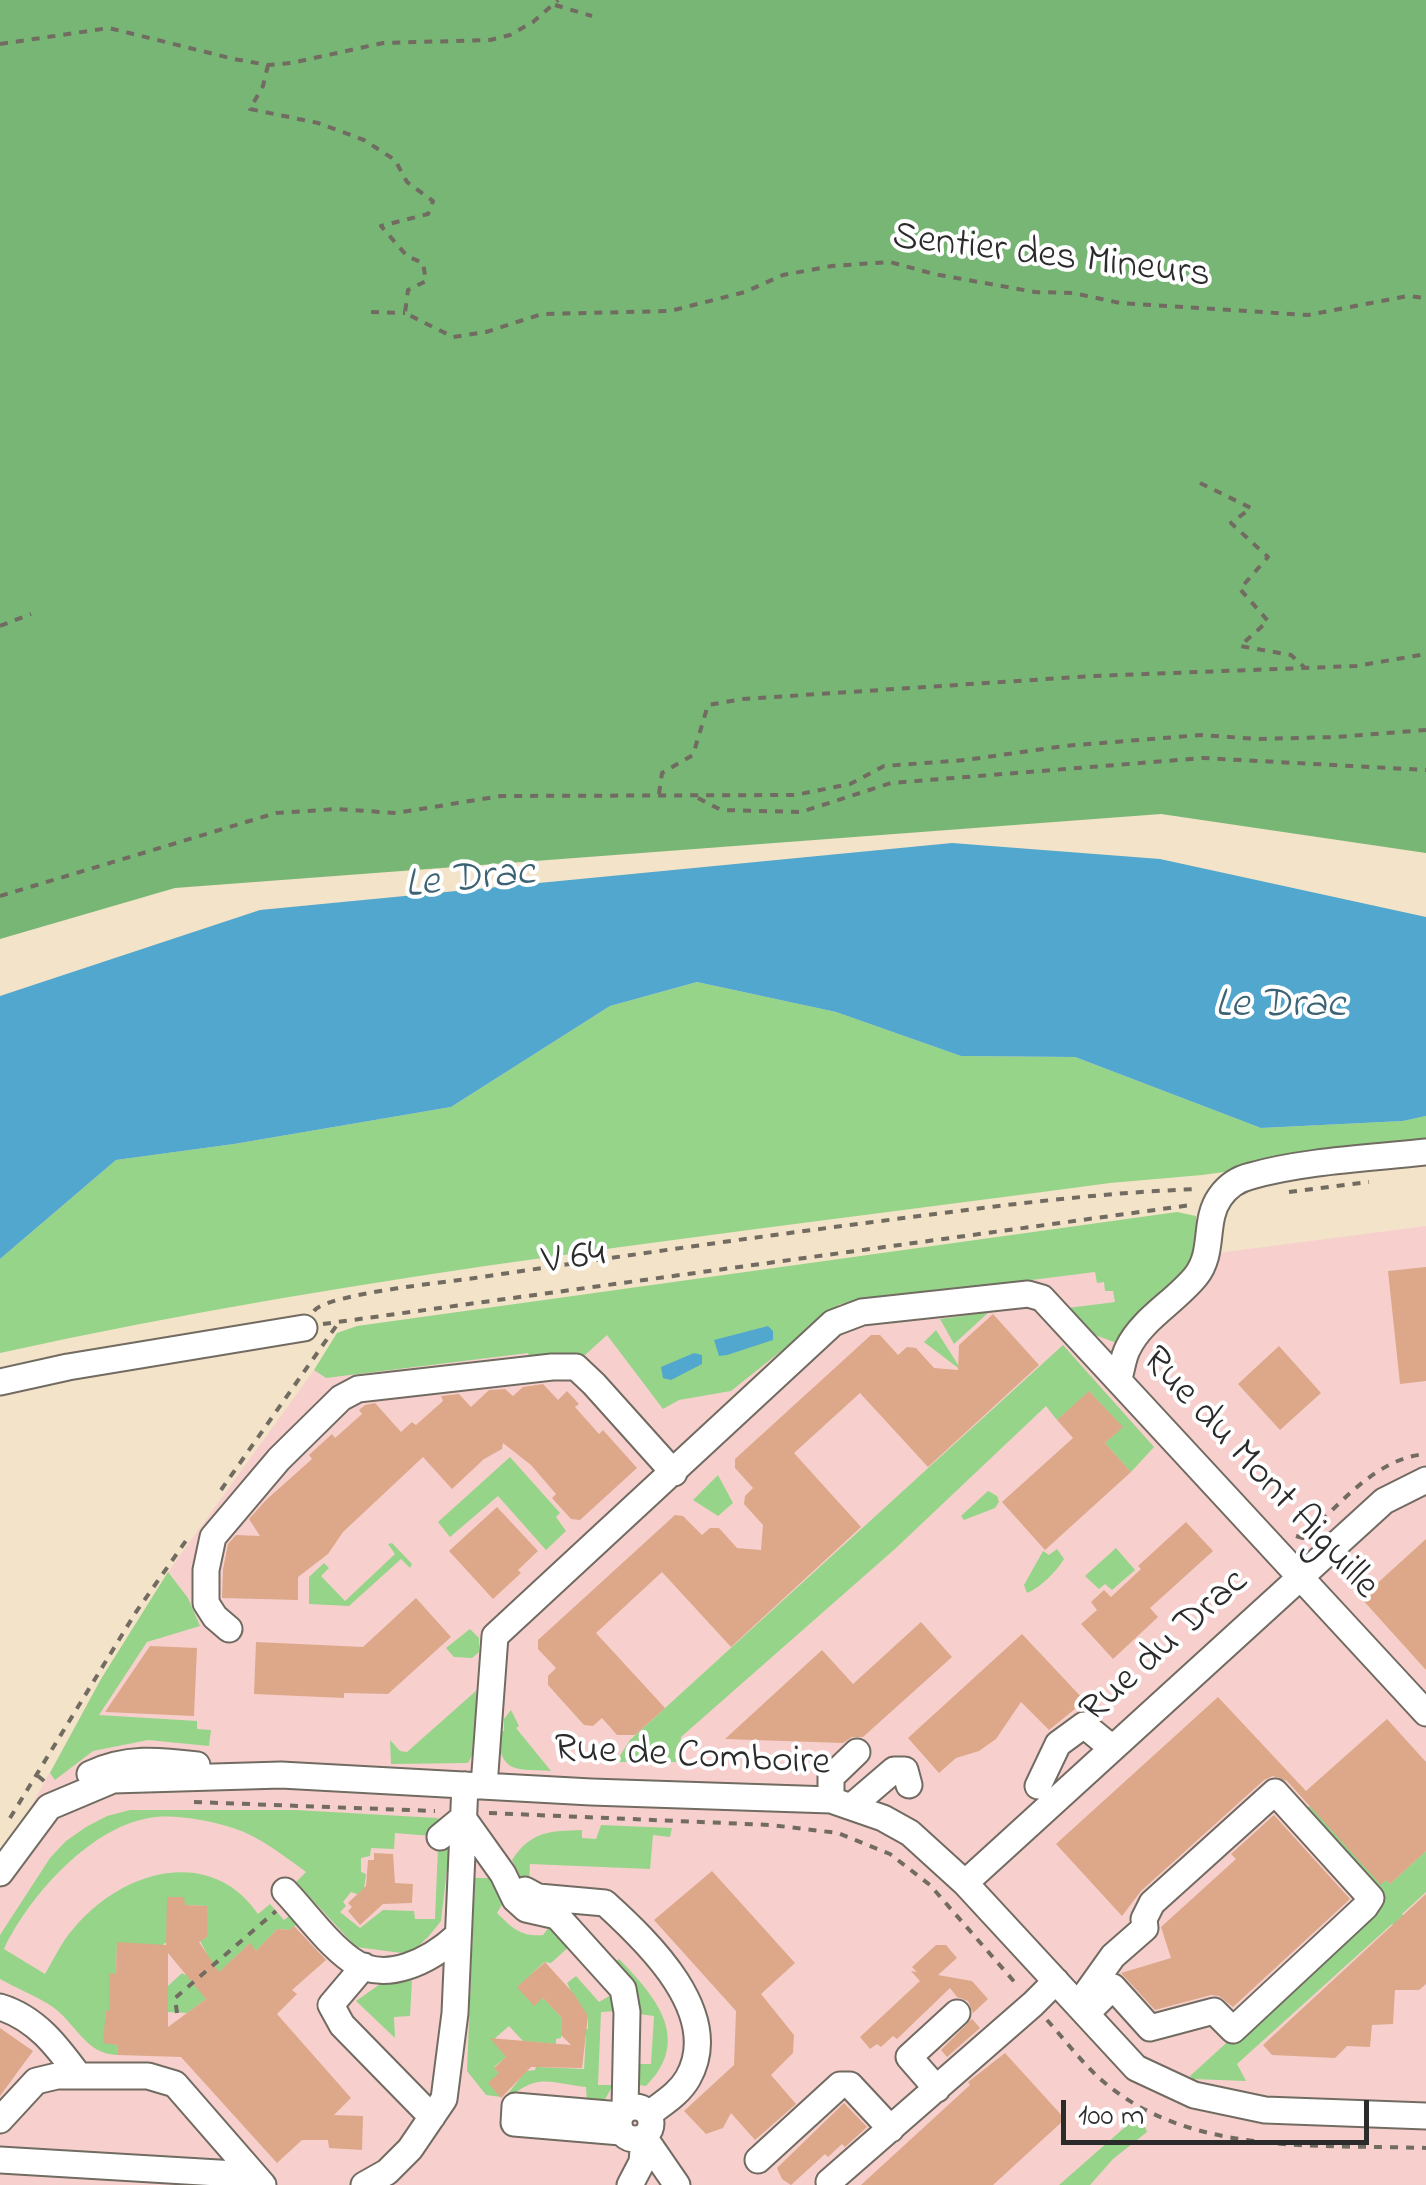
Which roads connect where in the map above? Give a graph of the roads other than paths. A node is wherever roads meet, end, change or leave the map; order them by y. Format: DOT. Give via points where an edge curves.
graph roads {
  1 [pos="1426,1152"];
  2 [pos="308,1321"];
  3 [pos="1119,1378"];
  4 [pos="0,1382"];
  5 [pos="674,1472"];
  6 [pos="1426,1480"];
  7 [pos="1301,1576"];
  8 [pos="229,1628"];
  9 [pos="1426,1713"];
  10 [pos="1112,1748"];
  11 [pos="857,1752"];
  12 [pos="281,1775"];
  13 [pos="474,1786"];
  14 [pos="909,1786"];
  15 [pos="1038,1786"];
  16 [pos="842,1803"];
  17 [pos="463,1815"];
  18 [pos="440,1837"];
  19 [pos="0,1854"];
  20 [pos="0,1873"];
  21 [pos="503,1874"];
  22 [pos="965,1883"];
  23 [pos="288,1895"];
  24 [pos="456,1936"];
  25 [pos="364,1966"];
  26 [pos="1056,1981"];
  27 [pos="0,2007"];
  28 [pos="1082,2010"];
  29 [pos="958,2013"];
  30 [pos="78,2076"];
  31 [pos="937,2088"];
  32 [pos="1426,2116"];
  33 [pos="432,2118"];
  34 [pos="0,2120"];
  35 [pos="632,2122"];
  36 [pos="891,2129"];
  37 [pos="0,2160"];
  38 [pos="758,2160"];
  39 [pos="258,2180"];
  40 [pos="829,2182"];
  41 [pos="364,2185"];
  42 [pos="630,2185"];
  43 [pos="677,2185"];
  1 -- 3 [label="street" via="1248,1176 1222,1194 1211,1212 1202,1268 1142,1327"];
  2 -- 4 [label="street"];
  3 -- 5 [label="street, Rue du Mont Aiguille" via="1042,1298 1028,1294 862,1312 833,1323"];
  3 -- 7 [label="street, Rue du Mont Aiguille"];
  5 -- 8 [label="street" via="576,1367 358,1390 341,1398 279,1459 213,1537 206,1603"];
  5 -- 13 [label="street, Rue du Mont Aiguille" via="494,1636"];
  6 -- 7 [label="street, Rue du Drac" via="1384,1501"];
  7 -- 9 [label="street, Rue du Mont Aiguille"];
  7 -- 10 [label="street, Rue du Drac"];
  10 -- 15 [label="street" via="1084,1725 1058,1744"];
  10 -- 22 [label="street, Rue du Drac"];
  11 -- 16 [label="street" via="831,1777"];
  12 -- 13 [label="street, Rue de Comboire"];
  12 -- 19 [label="street" via="140,1759 112,1763 47,1783"];
  12 -- 20 [label="street, Rue de Comboire" via="113,1780 49,1807"];
  13 -- 16 [label="street, Rue de Comboire"];
  13 -- 17 [label="street, Rue du Mont Aiguille"];
  14 -- 16 [label="street" via="905,1770 894,1770"];
  16 -- 22 [label="street, Rue de Comboire" via="910,1833"];
  17 -- 18 [label="street"];
  17 -- 21 [label="street"];
  17 -- 24 [label="street, Rue du Mont Aiguille"];
  21 -- 35 [label="street" via="515,1899 526,1909 557,1916 623,1989"];
  21 -- 35 [label="street" via="538,1897 605,1903 681,1988 694,2018 695,2062 678,2092"];
  22 -- 26 [label="street, Rue de Comboire"];
  23 -- 25 [label="street"];
  24 -- 25 [label="street" via="436,1955 402,1968"];
  24 -- 33 [label="street, Rue du Mont Aiguille" via="450,2068"];
  25 -- 33 [label="street" via="331,2005 342,2025"];
  26 -- 28 [label="street, Rue de Comboire"];
  26 -- 31 [label="street"];
  27 -- 30 [label="street" via="50,2038"];
  28 -- 28 [label="street" via="1113,1956 1144,1928 1152,1903 1275,1792 1371,1898 1233,2030 1214,2011 1150,2028 1114,1987"];
  28 -- 32 [label="street, Rue de Comboire" via="1136,2068 1194,2095 1265,2110"];
  29 -- 31 [label="street" via="909,2058"];
  30 -- 34 [label="street" via="36,2081"];
  30 -- 39 [label="street" via="148,2076 175,2084"];
  31 -- 36 [label="street"];
  33 -- 41 [label="street, Rue du Mont Aiguille" via="410,2149"];
  35 -- 42 [label="street" via="642,2162"];
  35 -- 43 [label="street"];
  36 -- 38 [label="street" via="850,2085 840,2086"];
  36 -- 40 [label="street"];
  37 -- 39 [label="street"];
}
